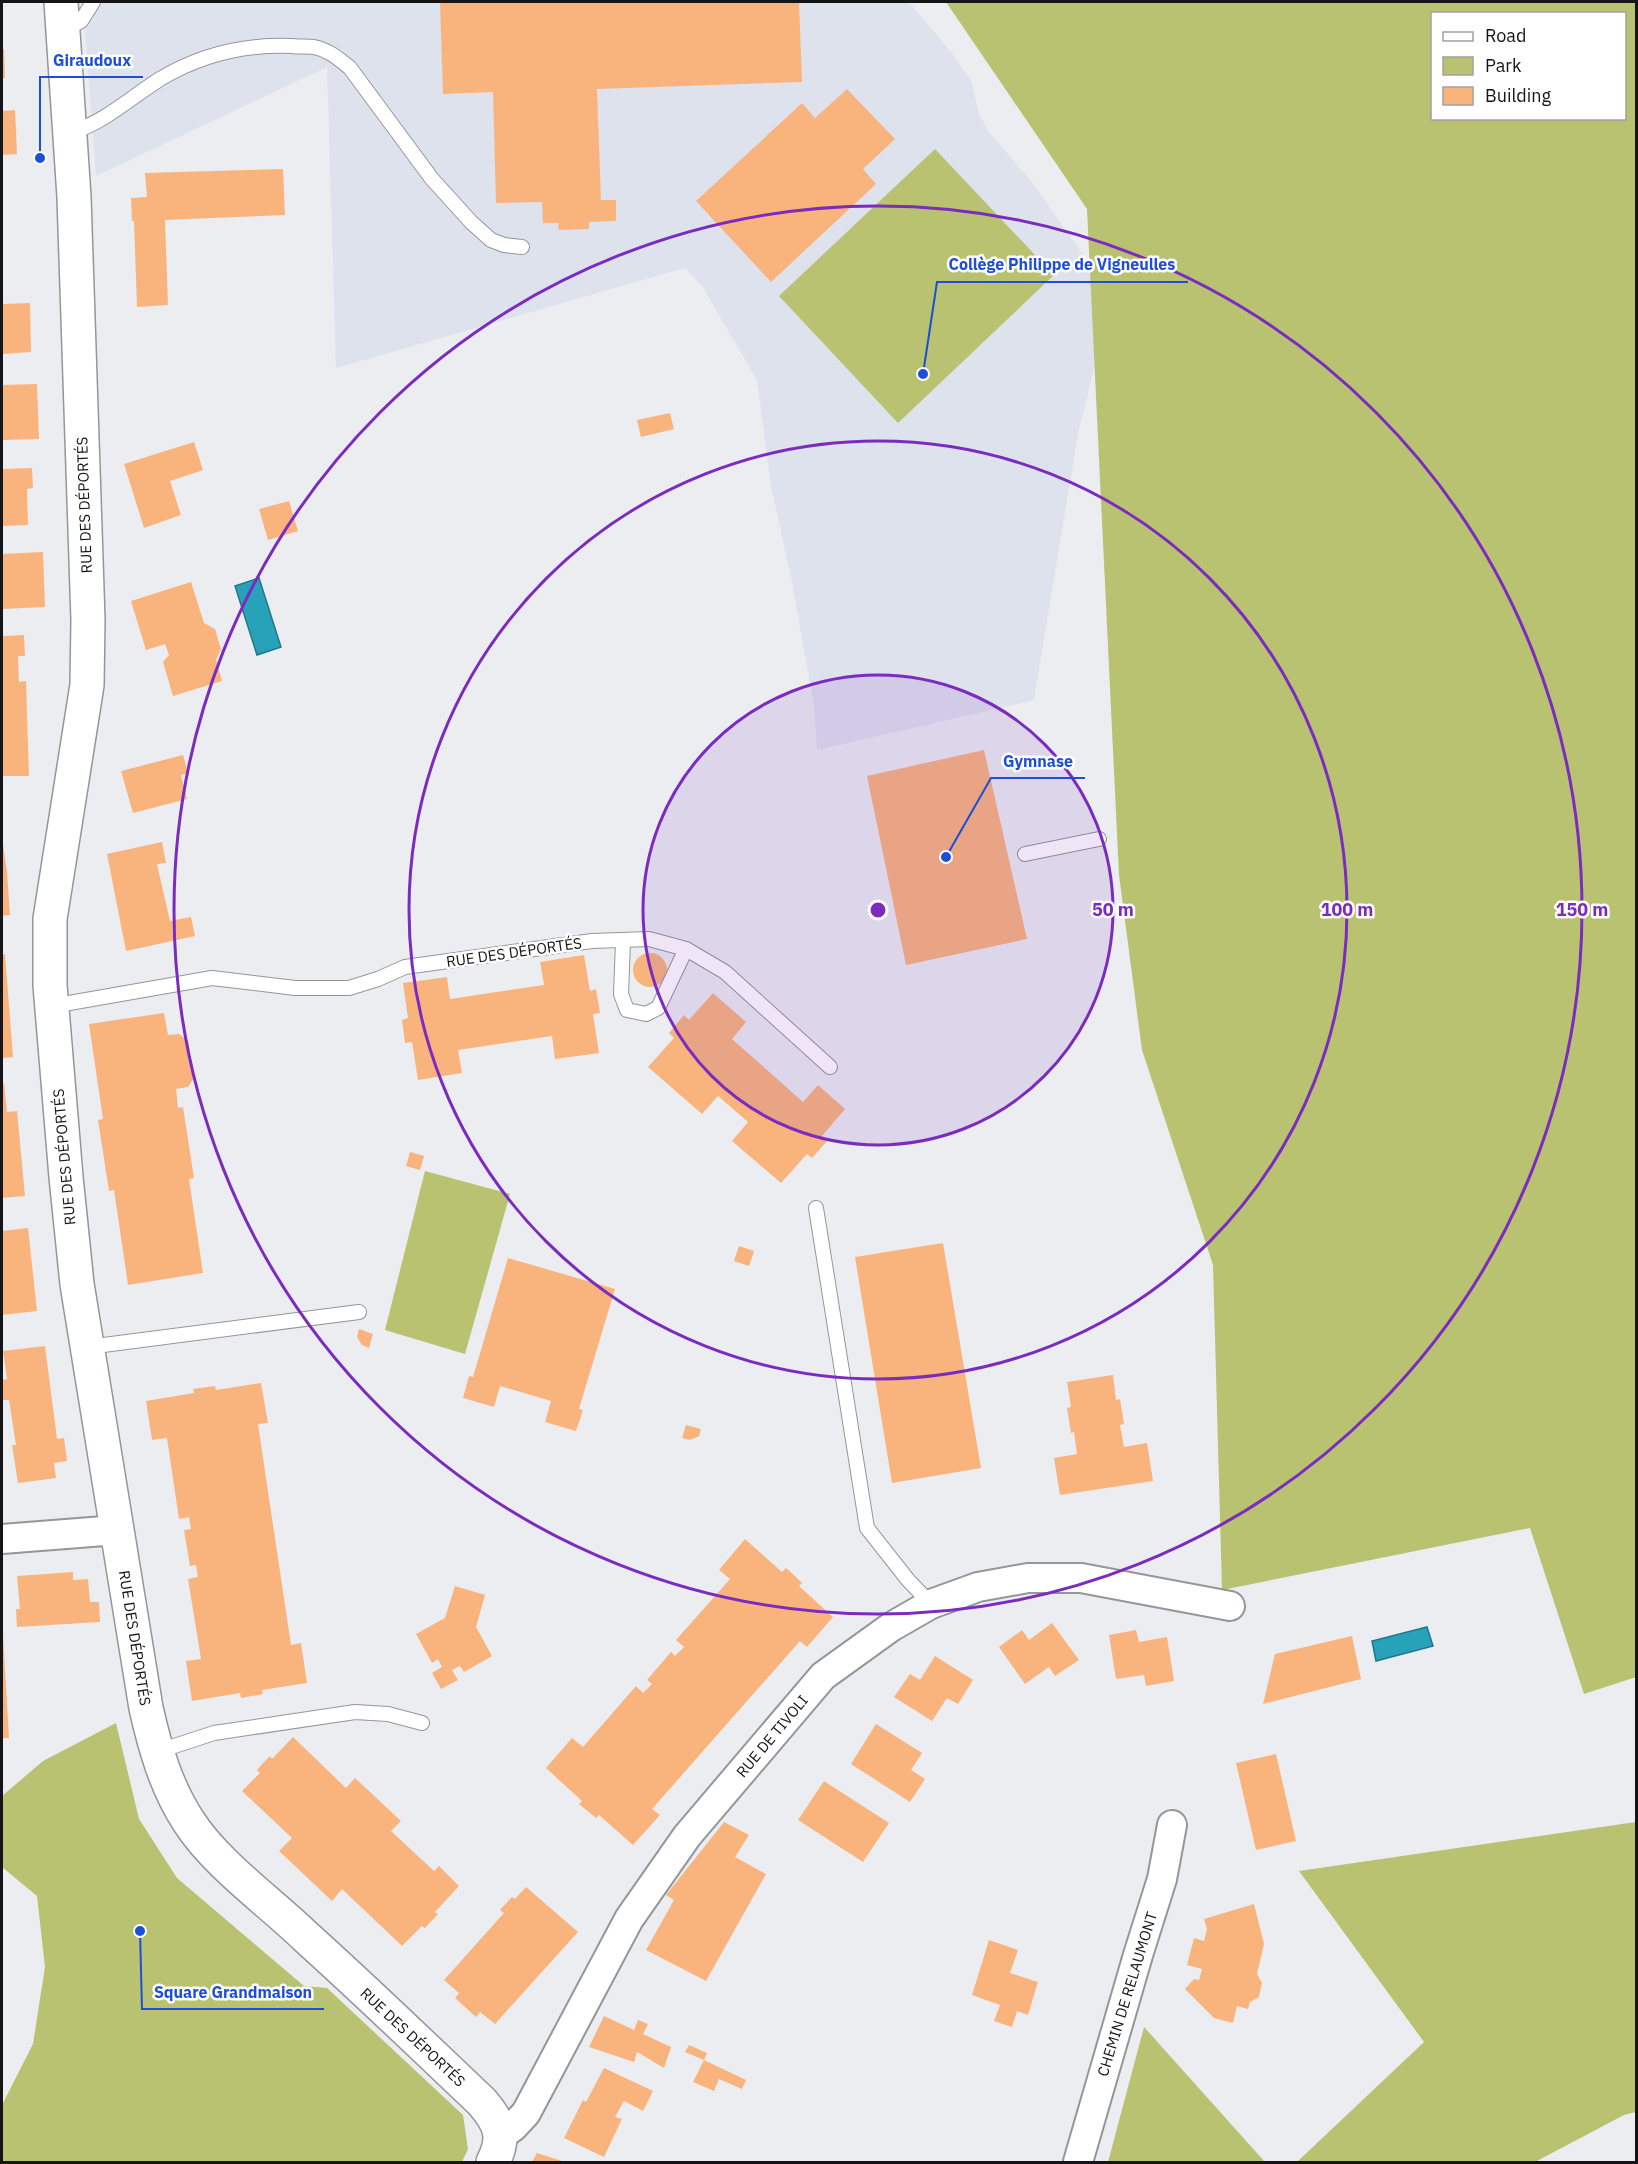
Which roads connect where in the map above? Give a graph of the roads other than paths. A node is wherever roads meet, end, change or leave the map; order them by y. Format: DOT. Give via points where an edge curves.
graph roads {
  1 [pos="93,2"];
  2 [pos="62,16"];
  3 [pos="70,133"];
  4 [pos="522,247"];
  5 [pos="1099,839"];
  6 [pos="1025,854"];
  7 [pos="623,941"];
  8 [pos="686,950"];
  9 [pos="52,1006"];
  10 [pos="830,1067"];
  11 [pos="816,1208"];
  12 [pos="359,1312"];
  13 [pos="88,1347"];
  14 [pos="117,1530"];
  15 [pos="2,1539"];
  16 [pos="931,1604"];
  17 [pos="1230,1606"];
  18 [pos="422,1723"];
  19 [pos="156,1752"];
  20 [pos="1172,1825"];
  21 [pos="497,2149"];
  22 [pos="1078,2163"];
  1 -- 2 [label="lane" via="81,21"];
  2 -- 3 [label="street, RUE DES DÉPORTÉS"];
  3 -- 4 [label="lane" via="108,116 160,79 192,62 235,50 314,47 334,55 350,68 432,178 471,222 490,240"];
  3 -- 9 [label="street, RUE DES DÉPORTÉS" via="88,620 87,685 50,919"];
  5 -- 6 [label="lane"];
  7 -- 8 [label="lane, RUE DES DÉPORTÉS" via="649,939"];
  7 -- 8 [label="lane" via="621,994 627,1010 646,1014 658,1008"];
  7 -- 9 [label="lane, RUE DES DÉPORTÉS" via="592,941 405,967 349,988 295,988 212,978"];
  8 -- 10 [label="lane, RUE DES DÉPORTÉS" via="724,972"];
  9 -- 13 [label="street, RUE DES DÉPORTÉS" via="77,1284"];
  11 -- 16 [label="lane" via="867,1528"];
  12 -- 13 [label="lane"];
  13 -- 14 [label="street, RUE DES DÉPORTÉS"];
  14 -- 15 [label="street"];
  14 -- 19 [label="street, RUE DES DÉPORTÉS"];
  16 -- 17 [label="street, RUE DE TIVOLI" via="978,1587 1028,1578 1081,1578"];
  16 -- 21 [label="street, RUE DE TIVOLI" via="891,1627 823,1676 687,1836 629,1919 526,2113"];
  18 -- 19 [label="lane" via="388,1713 355,1712 214,1733"];
  19 -- 21 [label="street, RUE DES DÉPORTÉS" via="190,1823 215,1855 482,2102 497,2123"];
  20 -- 22 [label="street, CHEMIN DE RELAUMONT" via="1162,1879"];
}
